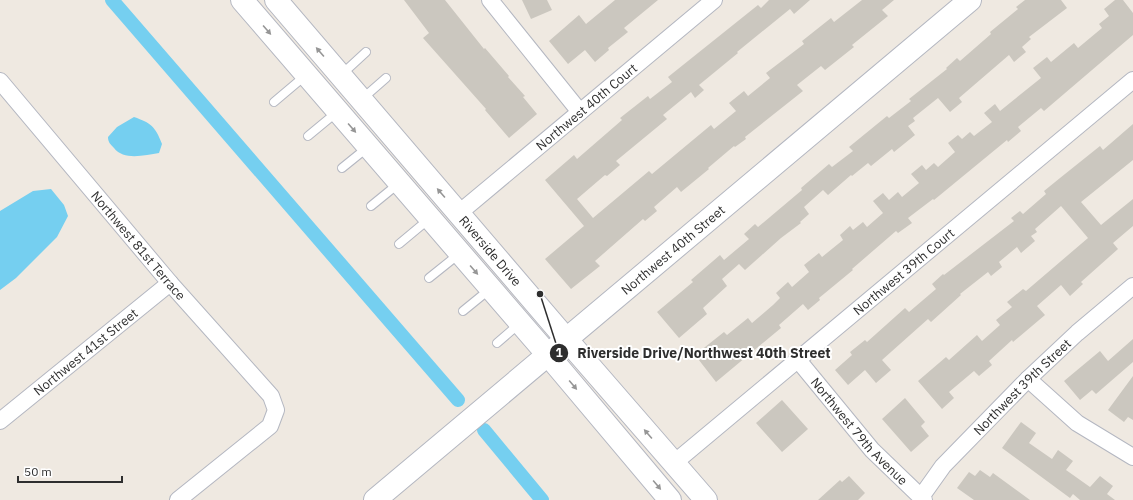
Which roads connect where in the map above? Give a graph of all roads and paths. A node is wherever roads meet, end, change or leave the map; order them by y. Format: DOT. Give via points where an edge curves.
graph roads {
  1 [pos="242,0"];
  2 [pos="276,0"];
  3 [pos="490,0"];
  4 [pos="714,0"];
  5 [pos="970,0"];
  6 [pos="366,52"];
  7 [pos="306,75"];
  8 [pos="340,75"];
  9 [pos="386,78"];
  10 [pos="1133,80"];
  11 [pos="0,82"];
  12 [pos="361,100"];
  13 [pos="274,102"];
  14 [pos="338,111"];
  15 [pos="580,112"];
  16 [pos="308,136"];
  17 [pos="368,147"];
  18 [pos="342,168"];
  19 [pos="399,183"];
  20 [pos="371,206"];
  21 [pos="459,213"];
  22 [pos="430,218"];
  23 [pos="399,244"];
  24 [pos="460,253"];
  25 [pos="429,278"];
  26 [pos="170,283"];
  27 [pos="1133,286"];
  28 [pos="491,289"];
  29 [pos="463,311"];
  30 [pos="520,323"];
  31 [pos="567,340"];
  32 [pos="497,343"];
  33 [pos="548,355"];
  34 [pos="798,360"];
  35 [pos="1028,379"];
  36 [pos="0,421"];
  37 [pos="1133,457"];
  38 [pos="674,463"];
  39 [pos="380,498"];
  40 [pos="923,499"];
  41 [pos="178,500"];
  42 [pos="670,500"];
  43 [pos="706,500"];
  1 -- 7 [label="street, Riverside Drive, one-way"];
  8 -- 2 [label="street, Riverside Drive, one-way"];
  3 -- 15 [label="street"];
  4 -- 15 [label="street, Northwest 40th Court"];
  5 -- 31 [label="street, Northwest 40th Street"];
  6 -- 8 [label="lane"];
  7 -- 13 [label="lane"];
  7 -- 14 [label="street, Riverside Drive"];
  8 -- 12 [label="street, Riverside Drive"];
  9 -- 12 [label="lane"];
  10 -- 34 [label="street, Northwest 39th Court"];
  11 -- 26 [label="street, Northwest 81st Terrace"];
  21 -- 12 [label="street, Riverside Drive, one-way"];
  14 -- 16 [label="lane"];
  14 -- 17 [label="street, Riverside Drive, one-way"];
  15 -- 21 [label="street, Northwest 40th Court"];
  17 -- 18 [label="lane"];
  17 -- 19 [label="street, Riverside Drive"];
  19 -- 20 [label="lane"];
  19 -- 22 [label="street, Riverside Drive"];
  21 -- 31 [label="street, Riverside Drive"];
  22 -- 23 [label="lane"];
  22 -- 24 [label="street, Riverside Drive"];
  24 -- 25 [label="lane"];
  24 -- 28 [label="street, Riverside Drive, one-way"];
  26 -- 36 [label="street, Northwest 41st Street"];
  26 -- 41 [label="street, Northwest 81st Terrace" via="271,396 276,410 270,426"];
  27 -- 35 [label="street, Northwest 39th Street"];
  28 -- 29 [label="lane"];
  28 -- 30 [label="street, Riverside Drive"];
  30 -- 32 [label="lane"];
  30 -- 33 [label="street, Riverside Drive"];
  31 -- 33 [label="street, Northwest 40th Street"];
  38 -- 31 [label="street, Riverside Drive, one-way"];
  33 -- 39 [label="street, Northwest 40th Street"];
  33 -- 42 [label="street, Riverside Drive, one-way"];
  34 -- 38 [label="street, Northwest 39th Court"];
  34 -- 40 [label="street, Northwest 79th Avenue" via="872,450"];
  35 -- 37 [label="street" via="1077,423"];
  35 -- 40 [label="street, Northwest 39th Street" via="943,466"];
  38 -- 43 [label="street, Riverside Drive"];
}
